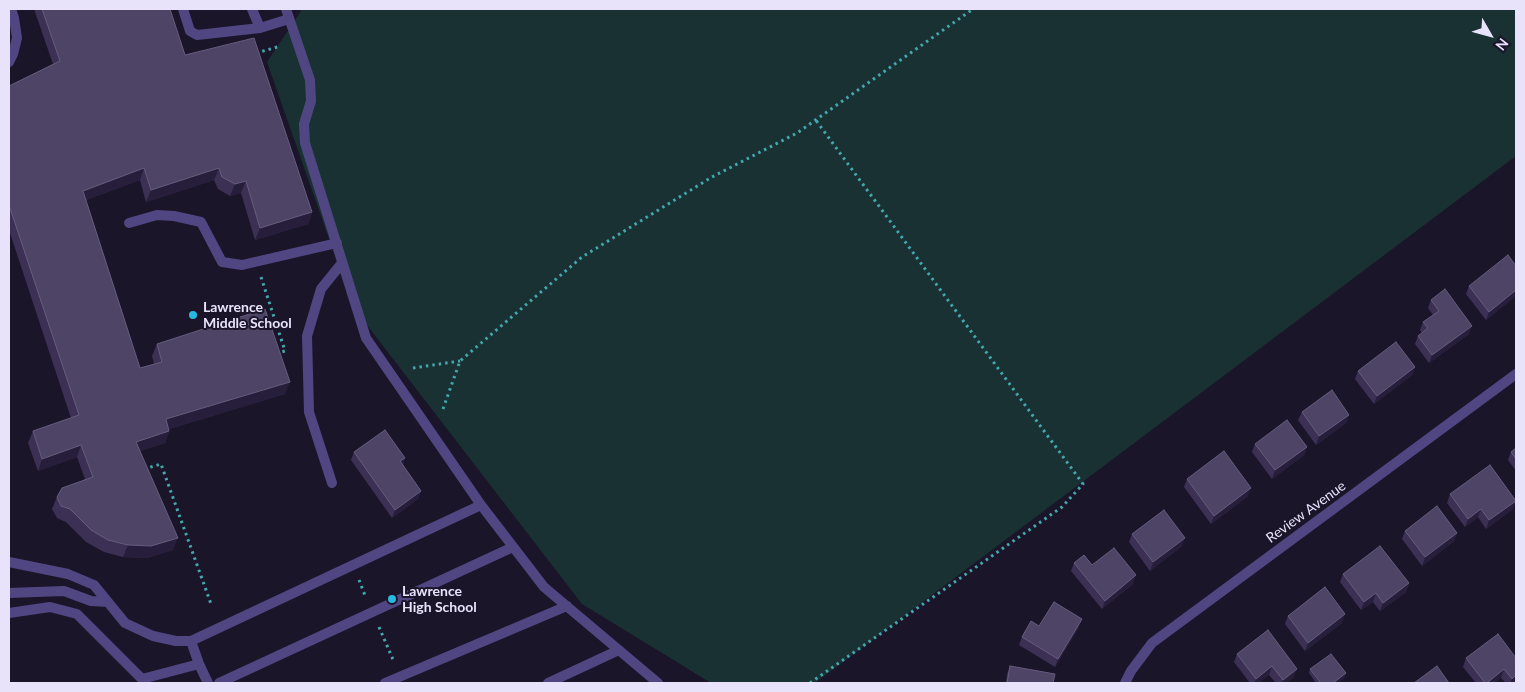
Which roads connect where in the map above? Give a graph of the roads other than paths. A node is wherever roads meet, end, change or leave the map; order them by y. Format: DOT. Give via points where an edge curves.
graph roads {
  1 [pos="11,9"];
  2 [pos="182,9"];
  3 [pos="252,9"];
  4 [pos="286,9"];
  5 [pos="289,19"];
  6 [pos="260,28"];
  7 [pos="9,62"];
  8 [pos="129,223"];
  9 [pos="336,244"];
  10 [pos="342,263"];
  11 [pos="1516,374"];
  12 [pos="332,483"];
  13 [pos="481,505"];
  14 [pos="513,547"];
  15 [pos="9,562"];
  16 [pos="9,593"];
  17 [pos="108,602"];
  18 [pos="567,606"];
  19 [pos="9,613"];
  20 [pos="191,640"];
  21 [pos="619,650"];
  22 [pos="199,664"];
  23 [pos="142,682"];
  24 [pos="208,683"];
  25 [pos="220,683"];
  26 [pos="385,683"];
  27 [pos="548,683"];
  28 [pos="658,683"];
  29 [pos="1125,683"];
  1 -- 7 [label="street" via="17,38"];
  2 -- 6 [label="street" via="190,31 197,35"];
  3 -- 6 [label="street"];
  4 -- 5 [label="street"];
  5 -- 6 [label="street"];
  5 -- 9 [label="street" via="310,80 311,101 304,124 305,143"];
  8 -- 9 [label="street" via="158,215 200,222 222,262 242,265"];
  9 -- 10 [label="street"];
  10 -- 12 [label="street" via="321,289 307,336 308,412"];
  10 -- 13 [label="street" via="366,338"];
  11 -- 29 [label="street, Review Avenue" via="1152,643"];
  13 -- 14 [label="street"];
  13 -- 20 [label="street"];
  14 -- 18 [label="street" via="544,587"];
  14 -- 25 [label="street"];
  15 -- 17 [label="street" via="68,574 94,585"];
  16 -- 17 [label="street" via="64,590 91,600"];
  17 -- 20 [label="street" via="125,623 153,636 176,641"];
  18 -- 21 [label="street"];
  18 -- 26 [label="street"];
  19 -- 23 [label="street" via="50,607 77,614"];
  20 -- 22 [label="street"];
  21 -- 27 [label="street"];
  21 -- 28 [label="street"];
  22 -- 23 [label="street"];
  22 -- 24 [label="street"];
}
